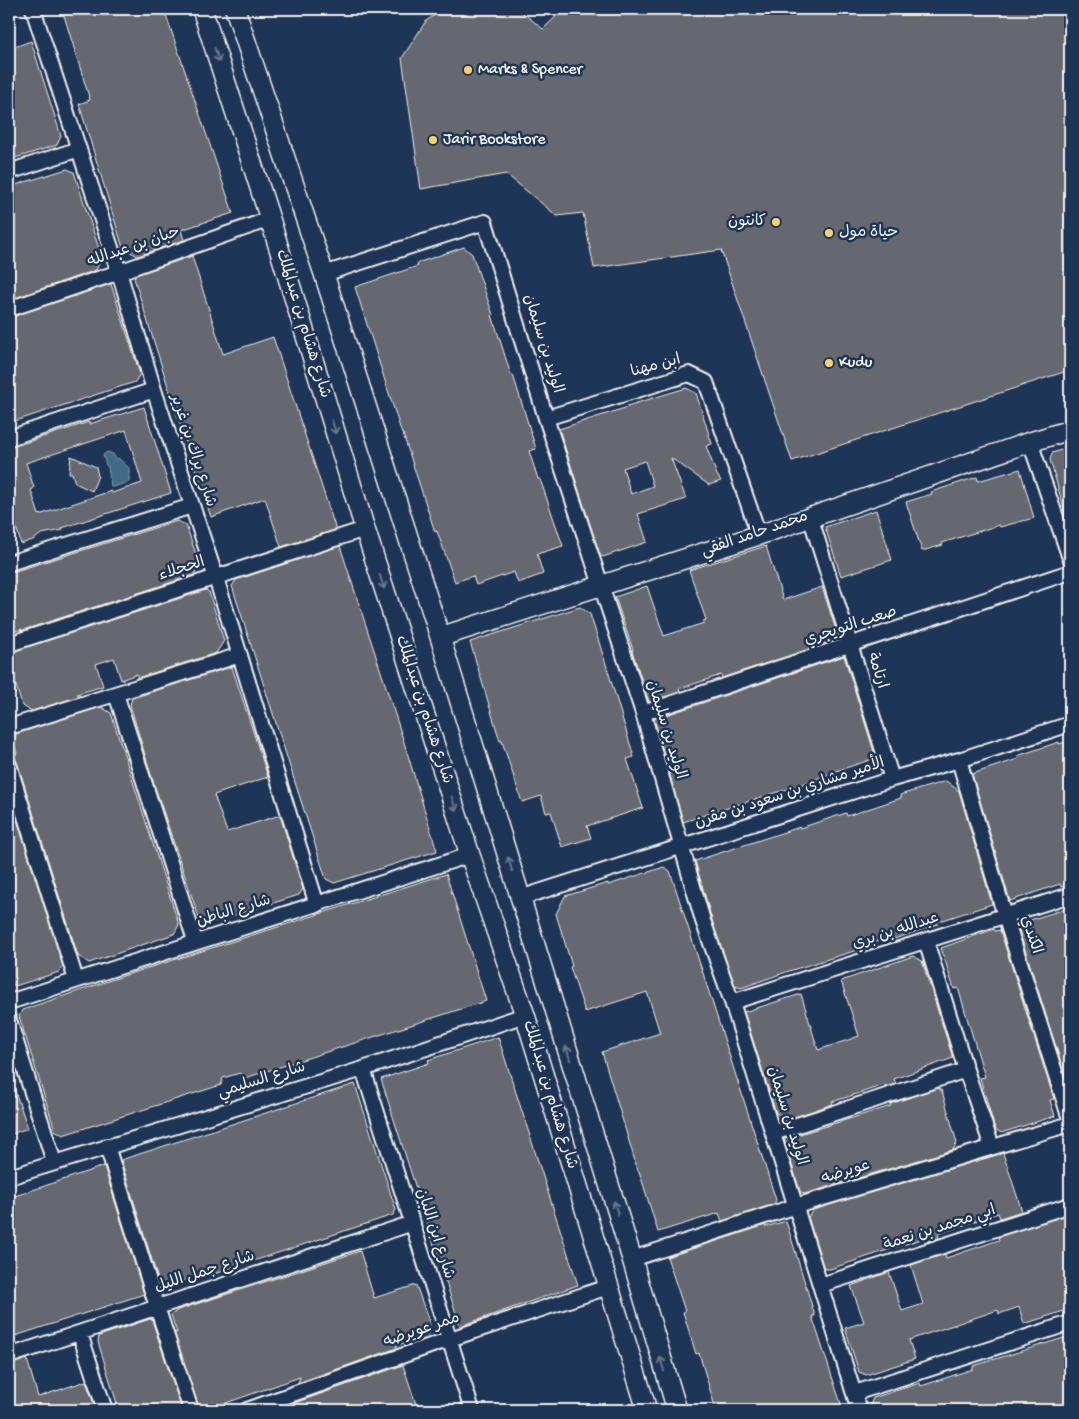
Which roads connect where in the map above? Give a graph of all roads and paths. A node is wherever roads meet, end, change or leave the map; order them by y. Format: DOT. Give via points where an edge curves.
graph roads {
  1 [pos="33,9"];
  2 [pos="202,9"];
  3 [pos="235,9"];
  4 [pos="79,149"];
  5 [pos="9,172"];
  6 [pos="270,219"];
  7 [pos="119,272"];
  8 [pos="324,274"];
  9 [pos="9,309"];
  10 [pos="154,390"];
  11 [pos="546,418"];
  12 [pos="1070,430"];
  13 [pos="9,438"];
  14 [pos="1030,442"];
  15 [pos="192,506"];
  16 [pos="810,516"];
  17 [pos="365,529"];
  18 [pos="759,534"];
  19 [pos="1070,558"];
  20 [pos="9,563"];
  21 [pos="1070,572"];
  22 [pos="216,578"];
  23 [pos="601,586"];
  24 [pos="440,637"];
  25 [pos="9,644"];
  26 [pos="850,646"];
  27 [pos="240,655"];
  28 [pos="116,694"];
  29 [pos="643,714"];
  30 [pos="1070,724"];
  31 [pos="9,727"];
  32 [pos="959,760"];
  33 [pos="9,765"];
  34 [pos="892,779"];
  35 [pos="681,848"];
  36 [pos="470,855"];
  37 [pos="1070,895"];
  38 [pos="520,898"];
  39 [pos="317,905"];
  40 [pos="1005,916"];
  41 [pos="926,941"];
  42 [pos="195,942"];
  43 [pos="76,980"];
  44 [pos="9,1002"];
  45 [pos="732,1002"];
  46 [pos="525,1016"];
  47 [pos="9,1020"];
  48 [pos="363,1069"];
  49 [pos="966,1070"];
  50 [pos="1070,1119"];
  51 [pos="1070,1124"];
  52 [pos="773,1132"];
  53 [pos="107,1146"];
  54 [pos="992,1147"];
  55 [pos="54,1162"];
  56 [pos="9,1177"];
  57 [pos="1070,1205"];
  58 [pos="796,1206"];
  59 [pos="412,1223"];
  60 [pos="632,1259"];
  61 [pos="821,1286"];
  62 [pos="608,1287"];
  63 [pos="157,1307"];
  64 [pos="1070,1323"];
  65 [pos="80,1334"];
  66 [pos="450,1339"];
  67 [pos="9,1356"];
  68 [pos="855,1393"];
  69 [pos="274,1406"];
  70 [pos="105,1410"];
  71 [pos="191,1410"];
  72 [pos="247,1410"];
  73 [pos="472,1410"];
  74 [pos="647,1410"];
  75 [pos="677,1410"];
  76 [pos="860,1410"];
  1 -- 4 [label="street, شارع براك بن غرير"];
  2 -- 6 [label="street, شارع هشام بن عبدالملك, one-way"];
  3 -- 8 [label="street, شارع هشام بن عبدالملك"];
  4 -- 5 [label="street"];
  4 -- 7 [label="street, شارع براك بن غرير"];
  6 -- 7 [label="street, حبان بن عبدالله"];
  6 -- 17 [label="street, شارع هشام بن عبدالملك, one-way"];
  7 -- 9 [label="street, حبان بن عبدالله"];
  7 -- 10 [label="street, شارع براك بن غرير"];
  8 -- 11 [label="street, الوليد بن سليمان" via="485,222"];
  8 -- 24 [label="street, شارع هشام بن عبدالملك"];
  10 -- 13 [label="street"];
  10 -- 15 [label="street, شارع براك بن غرير"];
  11 -- 18 [label="street, ابن مهنا" via="689,374 706,382"];
  11 -- 23 [label="street, الوليد بن سليمان"];
  12 -- 14 [label="street, محمد حامد الفقي"];
  14 -- 16 [label="street, محمد حامد الفقي"];
  14 -- 19 [label="street"];
  15 -- 20 [label="street"];
  15 -- 22 [label="street, شارع براك بن غرير"];
  16 -- 18 [label="street, محمد حامد الفقي"];
  16 -- 26 [label="street, ارتامة"];
  17 -- 22 [label="street, الحجلاء"];
  17 -- 36 [label="street, شارع هشام بن عبدالملك, one-way"];
  18 -- 23 [label="street, محمد حامد الفقي"];
  21 -- 26 [label="street, صعب التويجري"];
  22 -- 25 [label="street, الحجلاء"];
  22 -- 27 [label="street, شارع براك بن غرير"];
  23 -- 24 [label="street, محمد حامد الفقي"];
  23 -- 29 [label="street, الوليد بن سليمان"];
  38 -- 24 [label="street, شارع هشام بن عبدالملك, one-way"];
  26 -- 29 [label="street, صعب التويجري"];
  26 -- 34 [label="street, ارتامة"];
  27 -- 28 [label="street"];
  27 -- 39 [label="street, شارع براك بن غرير"];
  28 -- 31 [label="street"];
  28 -- 42 [label="street"];
  29 -- 35 [label="street, الوليد بن سليمان"];
  30 -- 32 [label="street, الأمير مشاري بن سعود بن مقرن"];
  32 -- 34 [label="street, الأمير مشاري بن سعود بن مقرن"];
  32 -- 40 [label="street, الكندي"];
  33 -- 43 [label="street"];
  34 -- 35 [label="street, الأمير مشاري بن سعود بن مقرن"];
  35 -- 38 [label="street, الأمير مشاري بن سعود بن مقرن"];
  35 -- 45 [label="street, الوليد بن سليمان"];
  36 -- 39 [label="street, شارع الباطن"];
  36 -- 46 [label="street, شارع هشام بن عبدالملك"];
  37 -- 40 [label="street, عبدالله بن بري"];
  60 -- 38 [label="street, شارع هشام بن عبدالملك, one-way"];
  39 -- 42 [label="street, شارع الباطن"];
  40 -- 41 [label="street, عبدالله بن بري"];
  40 -- 50 [label="street, الكندي"];
  41 -- 45 [label="street, عبدالله بن بري"];
  41 -- 49 [label="street"];
  42 -- 43 [label="street, شارع الباطن"];
  43 -- 44 [label="street, شارع الباطن"];
  45 -- 52 [label="street, الوليد بن سليمان"];
  46 -- 48 [label="street, شارع السليمي"];
  46 -- 62 [label="street, شارع هشام بن عبدالملك"];
  47 -- 55 [label="street"];
  48 -- 53 [label="street, شارع السليمي"];
  48 -- 59 [label="street, شارع ابن اللبان"];
  49 -- 52 [label="street"];
  49 -- 54 [label="street"];
  51 -- 54 [label="street, عويرضه"];
  52 -- 58 [label="street, الوليد بن سليمان"];
  53 -- 55 [label="street, شارع السليمي"];
  53 -- 63 [label="street"];
  54 -- 58 [label="street, عويرضه"];
  55 -- 56 [label="street, شارع السليمي"];
  57 -- 61 [label="street, ابي محمد بن نعمة"];
  58 -- 60 [label="street, عويرضه"];
  58 -- 61 [label="street, الوليد بن سليمان"];
  59 -- 63 [label="street, شارع جمل الليل"];
  59 -- 66 [label="street, شارع ابن اللبان"];
  75 -- 60 [label="street, شارع هشام بن عبدالملك, one-way"];
  61 -- 68 [label="street, الوليد بن سليمان"];
  62 -- 66 [label="street, ممر عويرضه"];
  62 -- 74 [label="street, شارع هشام بن عبدالملك"];
  63 -- 65 [label="street, شارع جمل الليل"];
  63 -- 71 [label="street"];
  64 -- 68 [label="street"];
  65 -- 67 [label="street, شارع جمل الليل"];
  65 -- 70 [label="street"];
  66 -- 69 [label="street, ممر عويرضه"];
  66 -- 73 [label="street, شارع ابن اللبان"];
  68 -- 76 [label="street, الوليد بن سليمان"];
  69 -- 72 [label="street, ممر عويرضه"];
}
